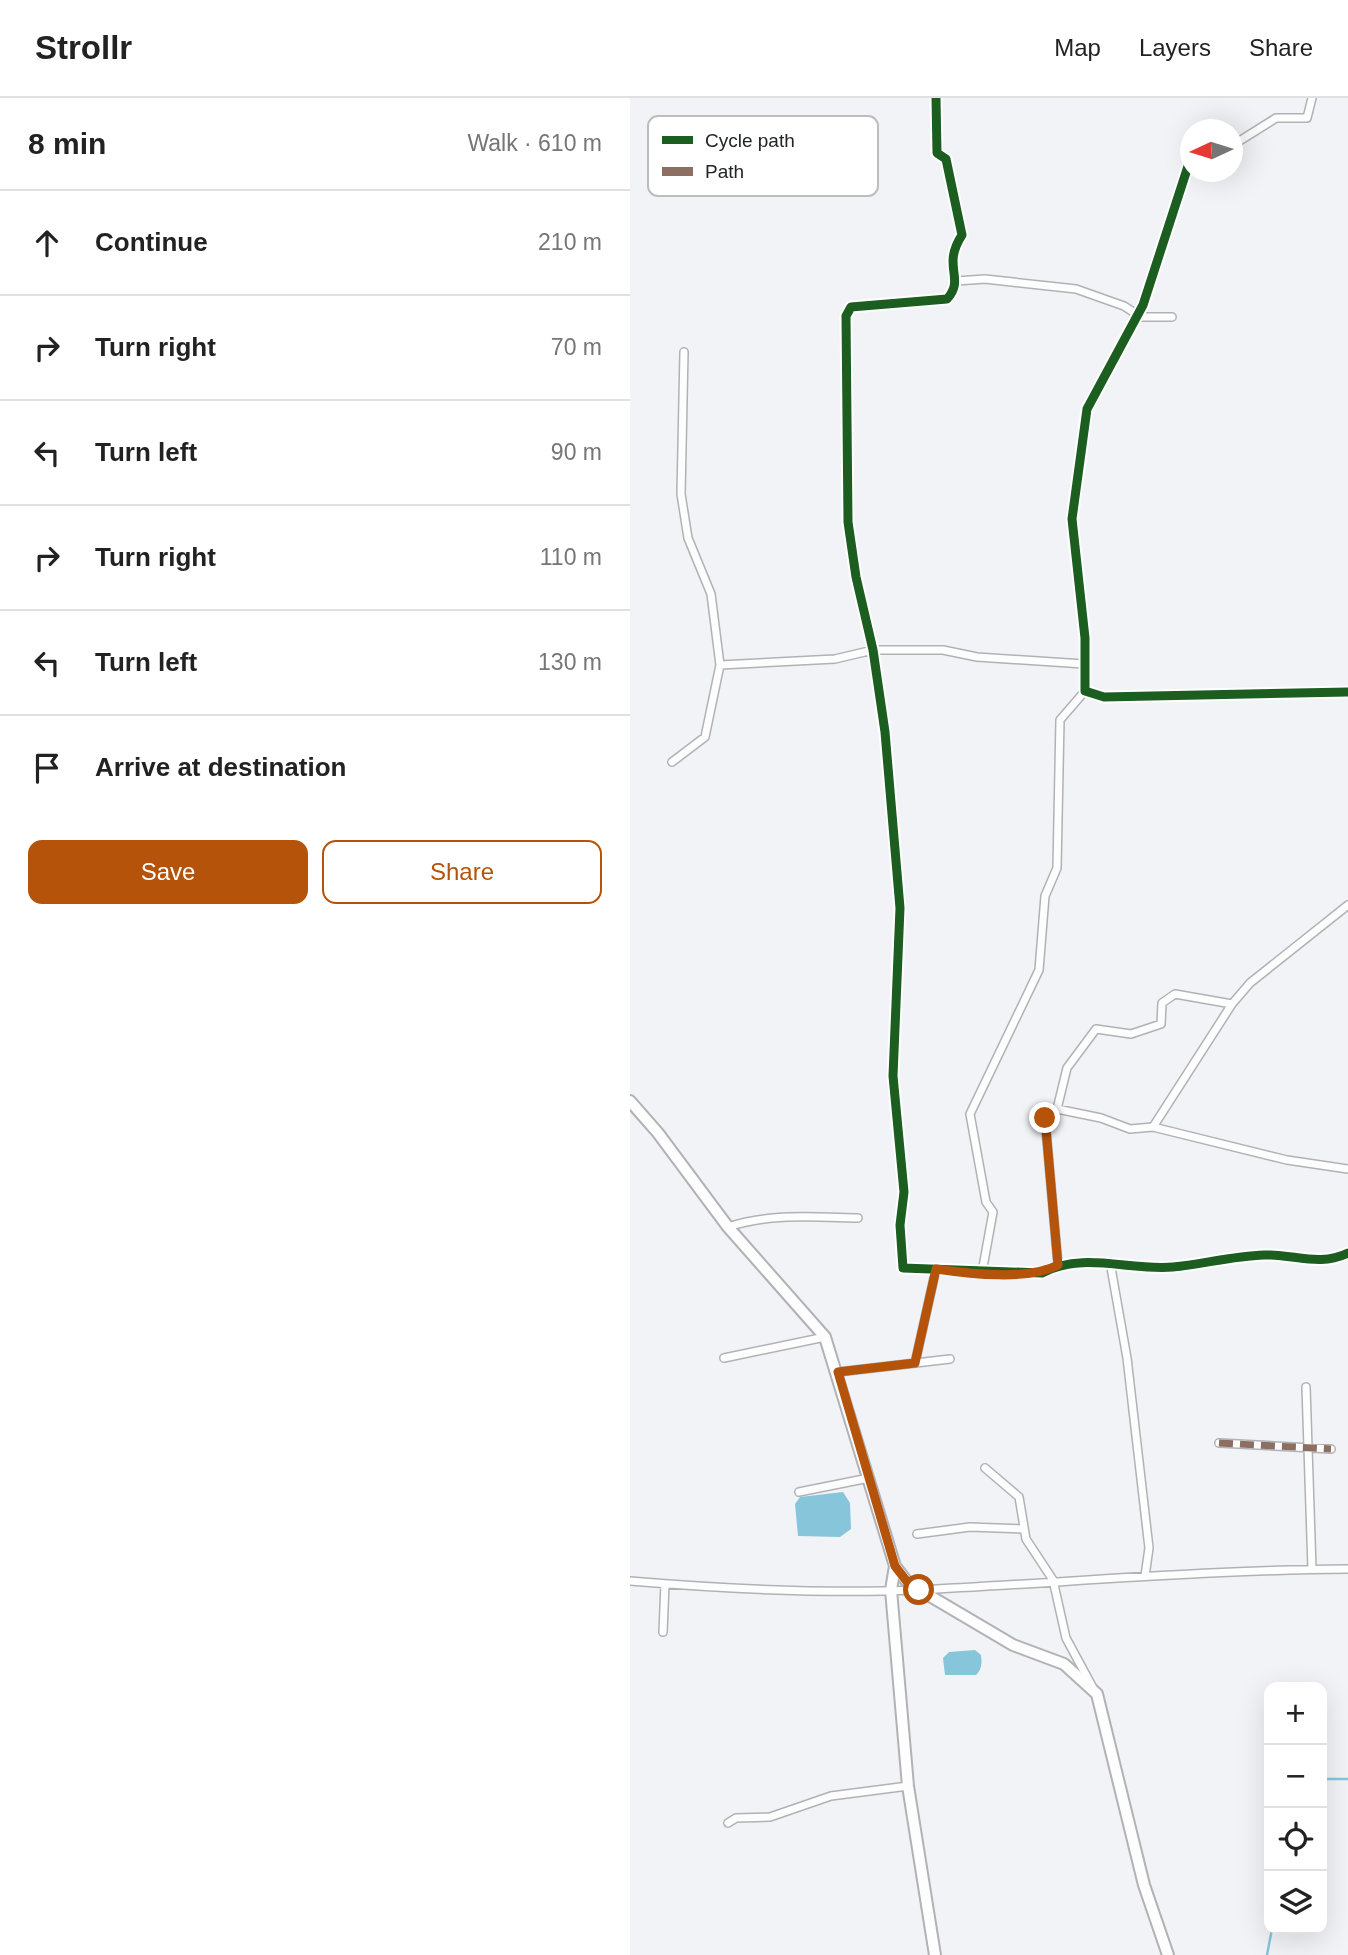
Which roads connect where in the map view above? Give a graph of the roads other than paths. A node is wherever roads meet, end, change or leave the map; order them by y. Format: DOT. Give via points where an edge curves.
graph roads {
  1 [pos="936,98"];
  2 [pos="1312,98"];
  3 [pos="1243,139"];
  4 [pos="1182,182"];
  5 [pos="956,281"];
  6 [pos="1139,313"];
  7 [pos="1172,317"];
  8 [pos="684,352"];
  9 [pos="873,650"];
  10 [pos="1084,664"];
  11 [pos="720,665"];
  12 [pos="1085,691"];
  13 [pos="1348,692"];
  14 [pos="672,762"];
  15 [pos="1348,905"];
  16 [pos="1232,1004"];
  17 [pos="630,1101"];
  18 [pos="1057,1109"];
  19 [pos="1153,1127"];
  20 [pos="1348,1169"];
  21 [pos="858,1218"];
  22 [pos="728,1227"];
  23 [pos="1348,1253"];
  24 [pos="1110,1262"];
  25 [pos="1058,1265"];
  26 [pos="936,1269"];
  27 [pos="989,1273"];
  28 [pos="825,1337"];
  29 [pos="724,1358"];
  30 [pos="950,1359"];
  31 [pos="915,1363"];
  32 [pos="838,1372"];
  33 [pos="1306,1387"];
  34 [pos="1219,1443"];
  35 [pos="1306,1449"];
  36 [pos="1331,1449"];
  37 [pos="985,1468"];
  38 [pos="869,1478"];
  39 [pos="799,1492"];
  40 [pos="1024,1528"];
  41 [pos="917,1534"];
  42 [pos="895,1566"];
  43 [pos="1312,1569"];
  44 [pos="1348,1569"];
  45 [pos="1145,1577"];
  46 [pos="1053,1580"];
  47 [pos="630,1581"];
  48 [pos="665,1584"];
  49 [pos="919,1590"];
  50 [pos="891,1591"];
  51 [pos="663,1632"];
  52 [pos="1097,1694"];
  53 [pos="908,1786"];
  54 [pos="728,1823"];
  55 [pos="935,1955"];
  56 [pos="1168,1955"];
  1 -- 5 [label="street" via="937,153 946,159 962,235 952,250"];
  2 -- 3 [label="street" via="1307,118 1276,118"];
  4 -- 6 [label="street"];
  5 -- 6 [label="street" via="985,279 1076,289"];
  5 -- 9 [label="street" via="947,299 851,307 846,316 848,522"];
  6 -- 7 [label="street" via="1141,317"];
  6 -- 10 [label="street" via="1087,409 1072,519"];
  8 -- 11 [label="street" via="681,495 688,538 711,594"];
  9 -- 10 [label="street" via="943,650 977,657"];
  9 -- 11 [label="street" via="835,659"];
  9 -- 26 [label="street" via="901,908 894,1076 904,1192 900,1225 903,1268"];
  10 -- 12 [label="street"];
  11 -- 14 [label="street" via="705,737"];
  12 -- 13 [label="street" via="1104,697"];
  12 -- 27 [label="street" via="1060,720 1057,867 1045,896 1039,970 970,1114 986,1202 993,1212 982,1267"];
  15 -- 16 [label="street" via="1250,983"];
  16 -- 18 [label="street" via="1175,994 1162,1003 1161,1024 1131,1034 1096,1029 1067,1068"];
  16 -- 19 [label="street"];
  17 -- 22 [label="main road"];
  18 -- 19 [label="street" via="1130,1129"];
  18 -- 25 [label="street" via="1045,1118"];
  19 -- 20 [label="street" via="1286,1160"];
  21 -- 22 [label="street" via="789,1216"];
  22 -- 28 [label="main road"];
  23 -- 24 [label="street" via="1331,1262 1265,1255 1171,1267 1128,1268"];
  24 -- 25 [label="street"];
  24 -- 45 [label="street" via="1127,1359 1149,1548"];
  25 -- 27 [label="street" via="1042,1273"];
  26 -- 27 [label="street"];
  26 -- 31 [label="street"];
  28 -- 29 [label="street"];
  28 -- 32 [label="main road"];
  30 -- 31 [label="street"];
  31 -- 32 [label="street"];
  32 -- 38 [label="main road"];
  33 -- 35 [label="street"];
  34 -- 35 [label="street"];
  35 -- 36 [label="street"];
  35 -- 43 [label="street"];
  37 -- 40 [label="street" via="1019,1497"];
  38 -- 39 [label="street"];
  38 -- 42 [label="main road"];
  40 -- 41 [label="street" via="970,1527"];
  40 -- 46 [label="street" via="1026,1539"];
  42 -- 49 [label="main road"];
  42 -- 50 [label="main road"];
  43 -- 44 [label="street"];
  43 -- 45 [label="street"];
  45 -- 46 [label="street"];
  46 -- 49 [label="street"];
  46 -- 52 [label="street" via="1066,1638"];
  47 -- 48 [label="street"];
  48 -- 50 [label="street" via="756,1591"];
  48 -- 51 [label="street"];
  49 -- 50 [label="street"];
  49 -- 52 [label="main road" via="1013,1645 1064,1664"];
  50 -- 53 [label="main road"];
  52 -- 56 [label="main road" via="1144,1885"];
  53 -- 54 [label="street" via="831,1796 770,1817 736,1818"];
  53 -- 55 [label="main road"];
}
